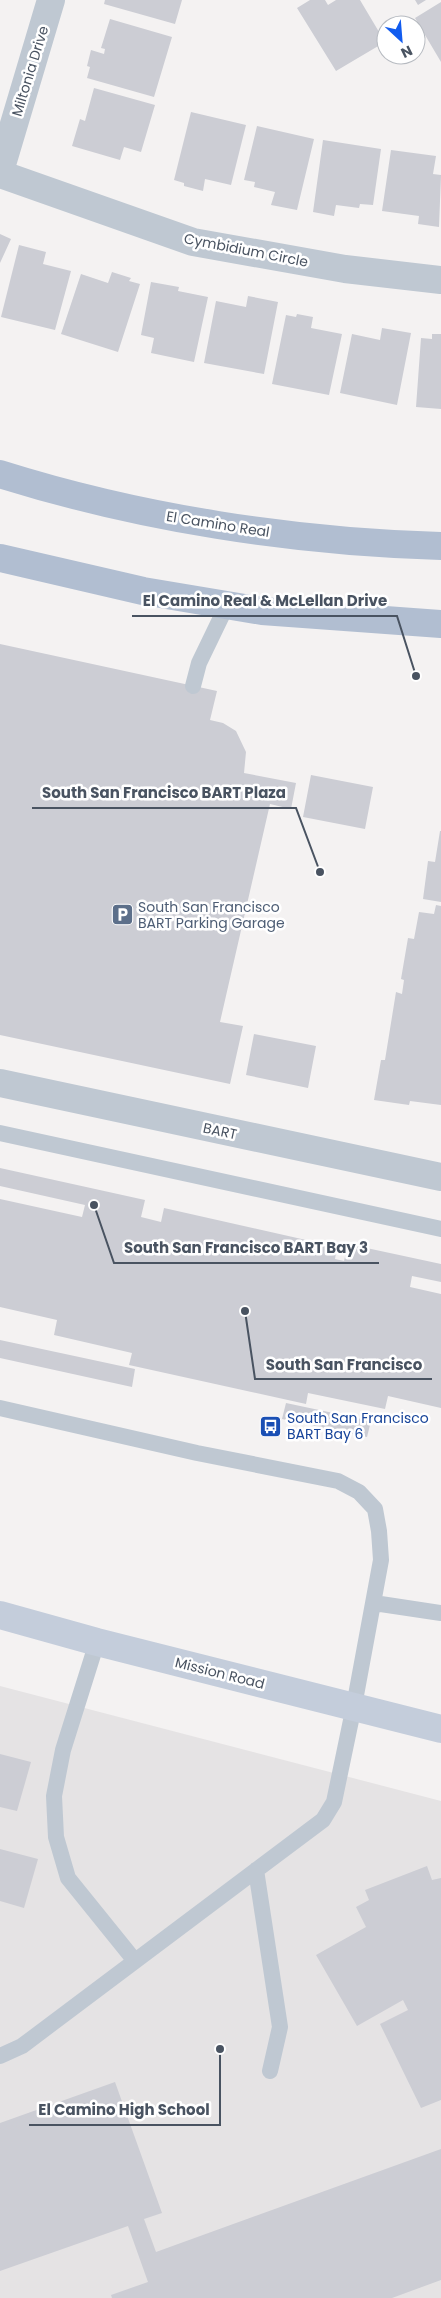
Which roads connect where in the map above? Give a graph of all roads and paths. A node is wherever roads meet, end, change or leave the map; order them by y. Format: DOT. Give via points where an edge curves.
graph roads {
  1 [pos="51,0"];
  2 [pos="0,172"];
  3 [pos="441,280"];
  4 [pos="0,474"];
  5 [pos="441,546"];
  6 [pos="0,558"];
  7 [pos="227,605"];
  8 [pos="441,624"];
  9 [pos="194,686"];
  10 [pos="0,1082"];
  11 [pos="0,1133"];
  12 [pos="441,1177"];
  13 [pos="441,1229"];
  14 [pos="0,1408"];
  15 [pos="374,1603"];
  16 [pos="441,1613"];
  17 [pos="0,1615"];
  18 [pos="97,1642"];
  19 [pos="354,1706"];
  20 [pos="441,1729"];
  21 [pos="256,1870"];
  22 [pos="135,1961"];
  23 [pos="0,2056"];
  24 [pos="270,2071"];
  1 -- 2 [label="street, Miltonia Drive"];
  2 -- 3 [label="street, Cymbidium Circle" via="193,242 345,269"];
  4 -- 5 [label="main road, El Camino Real" via="163,515 311,538"];
  6 -- 7 [label="main road" via="143,591"];
  7 -- 8 [label="main road" via="262,611"];
  7 -- 9 [label="lane" via="199,663"];
  10 -- 12 [label="street, BART"];
  11 -- 13 [label="lane"];
  14 -- 15 [label="lane" via="338,1481 359,1492 375,1509 381,1560"];
  15 -- 16 [label="lane"];
  15 -- 19 [label="lane"];
  17 -- 18 [label="main road, Mission Road"];
  18 -- 19 [label="main road, Mission Road"];
  18 -- 22 [label="lane" via="62,1750 54,1796 56,1837 68,1878"];
  19 -- 20 [label="main road, Mission Road"];
  19 -- 21 [label="lane" via="334,1802 323,1820"];
  21 -- 22 [label="lane"];
  21 -- 24 [label="lane" via="280,2027"];
  22 -- 23 [label="lane" via="22,2046"];
}
